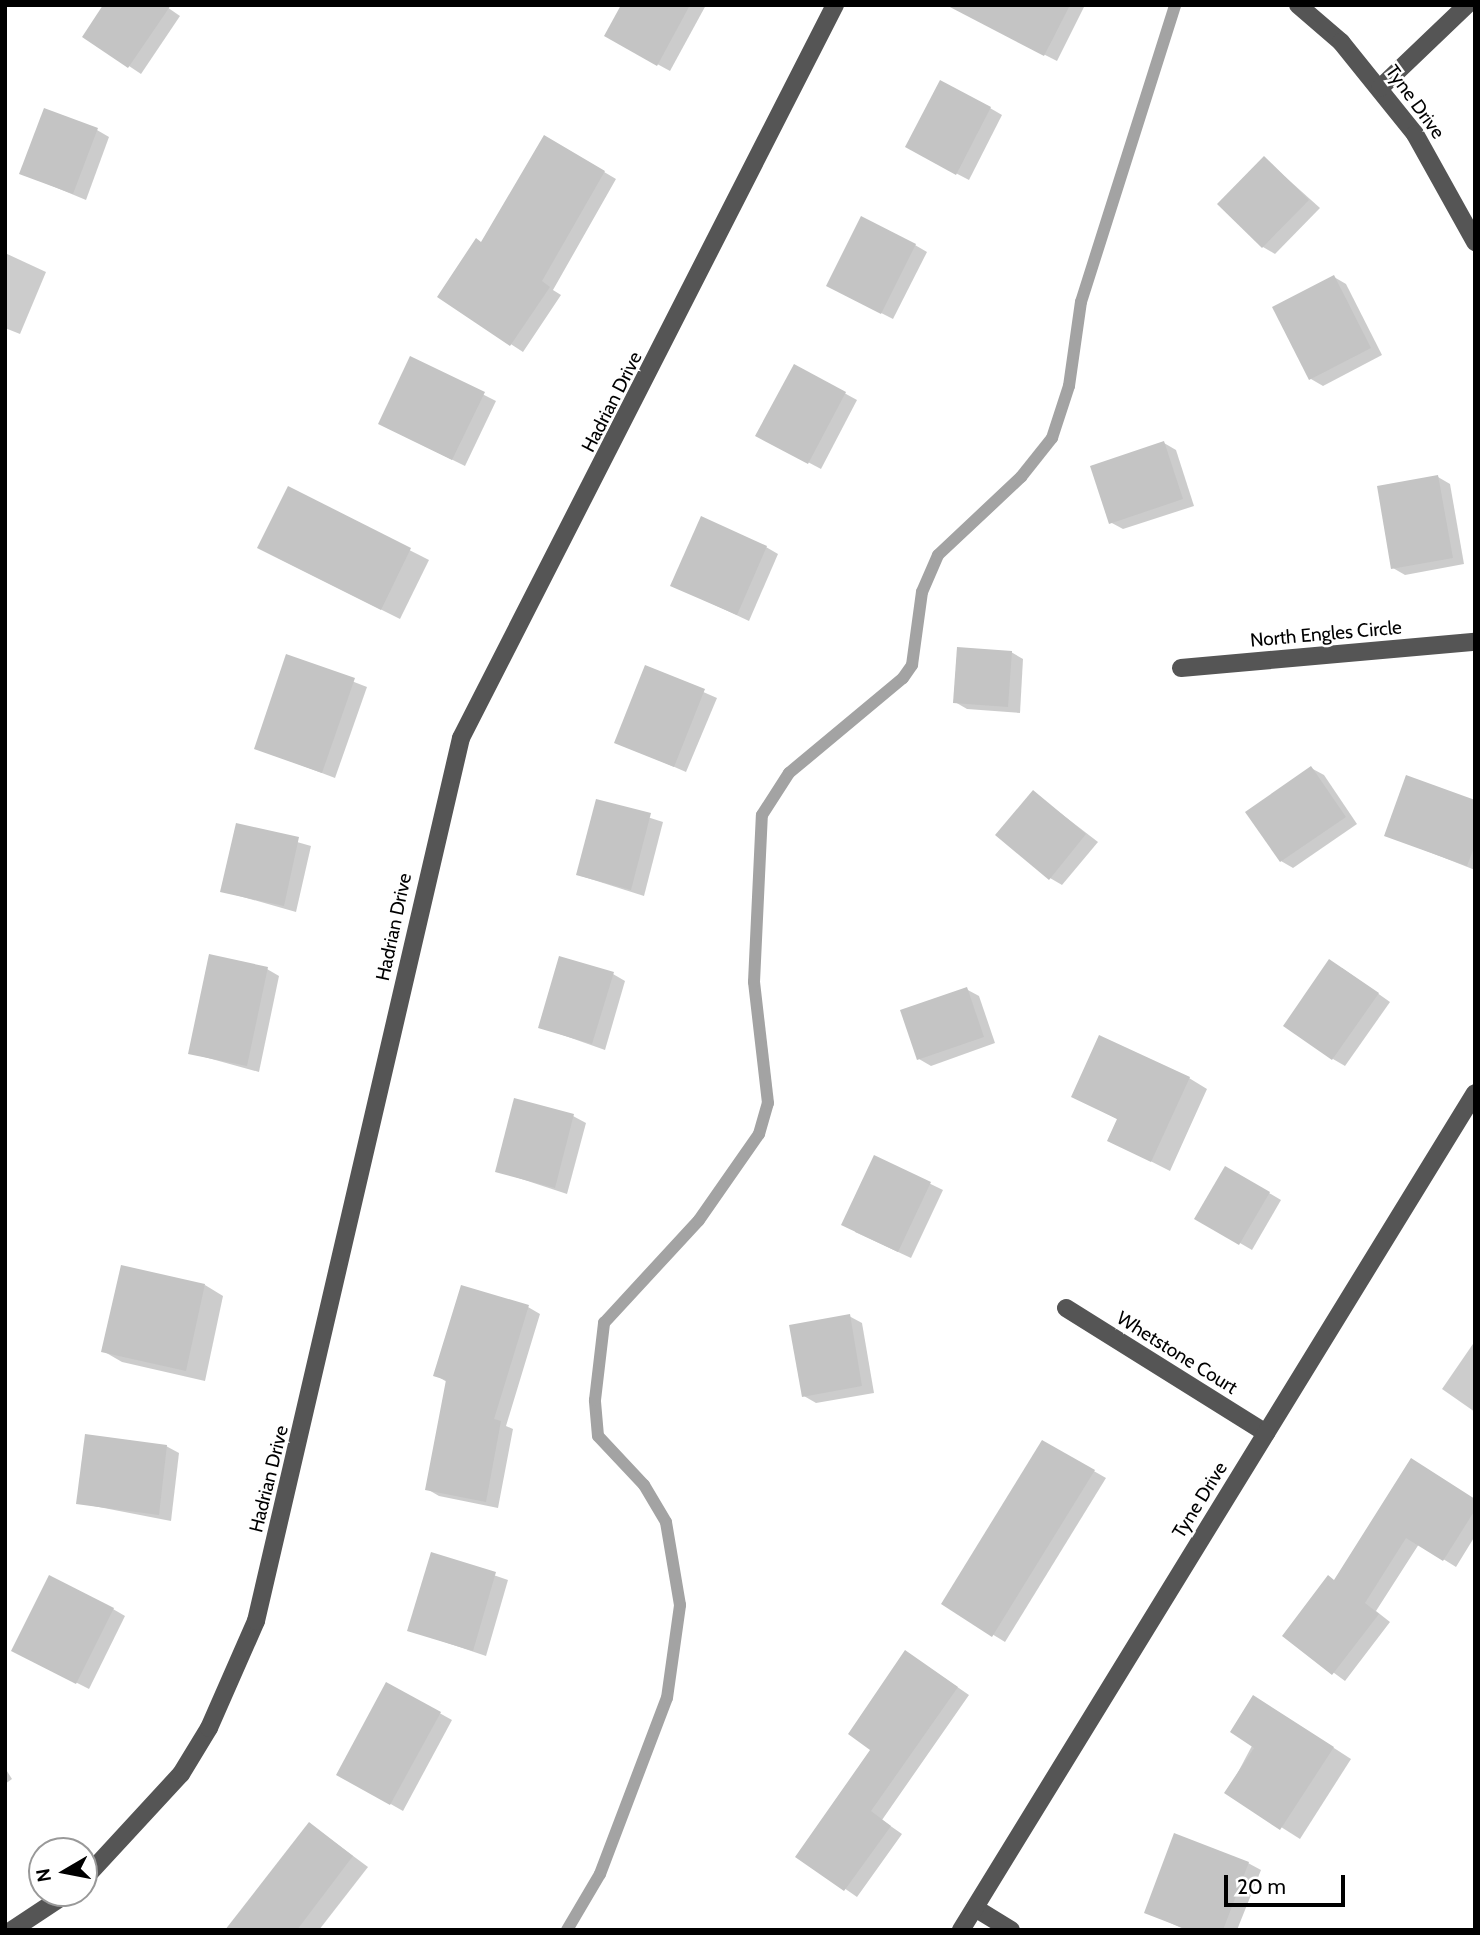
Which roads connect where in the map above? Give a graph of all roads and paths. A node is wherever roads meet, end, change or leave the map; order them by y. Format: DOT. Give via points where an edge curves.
graph roads {
  1 [pos="835,5"];
  2 [pos="1298,5"];
  3 [pos="1467,5"];
  4 [pos="1380,88"];
  5 [pos="1475,242"];
  6 [pos="1475,642"];
  7 [pos="1181,668"];
  8 [pos="1475,1093"];
  9 [pos="1066,1308"];
  10 [pos="1266,1433"];
  11 [pos="98,1867"];
  12 [pos="47,1907"];
  13 [pos="975,1908"];
  14 [pos="12,1930"];
  15 [pos="961,1930"];
  16 [pos="1011,1930"];
  1 -- 11 [label="street, Hadrian Drive" via="461,738 256,1621 209,1728 181,1774"];
  2 -- 4 [label="street, Tyne Drive"];
  3 -- 4 [label="street"];
  4 -- 5 [label="street, Tyne Drive" via="1415,134"];
  6 -- 7 [label="street, North Engles Circle"];
  8 -- 10 [label="street, Tyne Drive"];
  9 -- 10 [label="street, Whetstone Court"];
  10 -- 13 [label="street, Tyne Drive"];
  12 -- 14 [label="street"];
  13 -- 15 [label="street, Tyne Drive"];
  13 -- 16 [label="street"];
}
